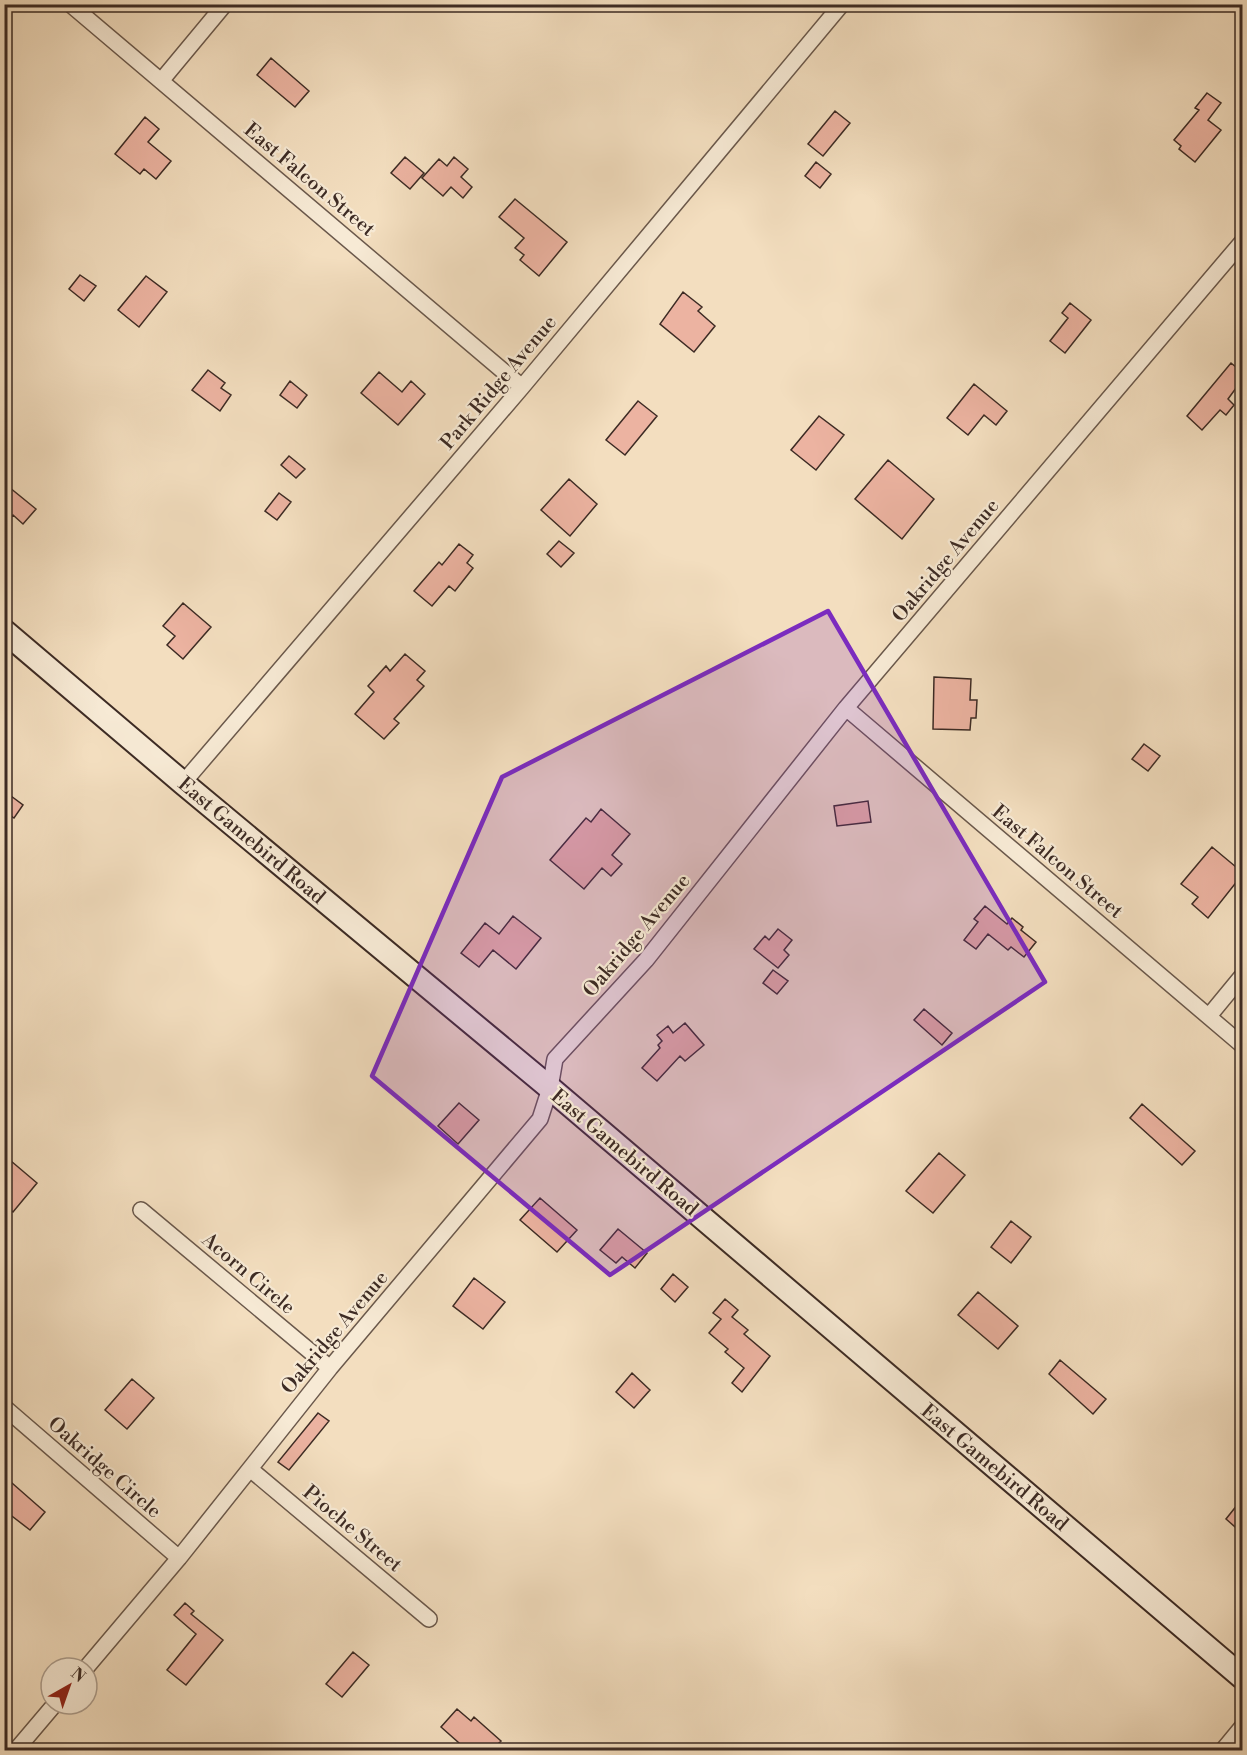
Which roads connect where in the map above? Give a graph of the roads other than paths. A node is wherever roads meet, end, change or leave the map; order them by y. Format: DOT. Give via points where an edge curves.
graph roads {
  1 [pos="70,4"];
  2 [pos="225,4"];
  3 [pos="842,4"];
  4 [pos="161,81"];
  5 [pos="1242,242"];
  6 [pos="522,387"];
  7 [pos="4,631"];
  8 [pos="846,708"];
  9 [pos="183,783"];
  10 [pos="1242,976"];
  11 [pos="1209,1017"];
  12 [pos="1242,1045"];
  13 [pos="550,1088"];
  14 [pos="141,1209"];
  15 [pos="330,1368"];
  16 [pos="4,1407"];
  17 [pos="250,1469"];
  18 [pos="179,1558"];
  19 [pos="429,1619"];
  20 [pos="96,1656"];
  21 [pos="1242,1677"];
  22 [pos="45,1716"];
  23 [pos="1242,1727"];
  24 [pos="16,1750"];
  25 [pos="1223,1750"];
  1 -- 4 [label="street, East Falcon Street"];
  2 -- 4 [label="street"];
  3 -- 6 [label="street, Park Ridge Avenue"];
  4 -- 6 [label="street, East Falcon Street"];
  5 -- 8 [label="street, Oakridge Avenue"];
  6 -- 9 [label="street, Park Ridge Avenue"];
  7 -- 9 [label="main road, East Gamebird Road"];
  8 -- 11 [label="street, East Falcon Street"];
  8 -- 13 [label="street, Oakridge Avenue" via="646,960 555,1059"];
  9 -- 13 [label="main road, East Gamebird Road"];
  10 -- 11 [label="street"];
  11 -- 12 [label="street, East Falcon Street"];
  13 -- 15 [label="street, Oakridge Avenue" via="540,1119"];
  13 -- 21 [label="main road, East Gamebird Road"];
  14 -- 15 [label="street, Acorn Circle"];
  15 -- 17 [label="street, Oakridge Avenue"];
  16 -- 18 [label="street, Oakridge Circle"];
  17 -- 18 [label="street, Oakridge Avenue"];
  17 -- 19 [label="street, Pioche Street"];
  18 -- 20 [label="street, Oakridge Avenue"];
  22 -- 24 [label="street"];
  23 -- 25 [label="street"];
}
